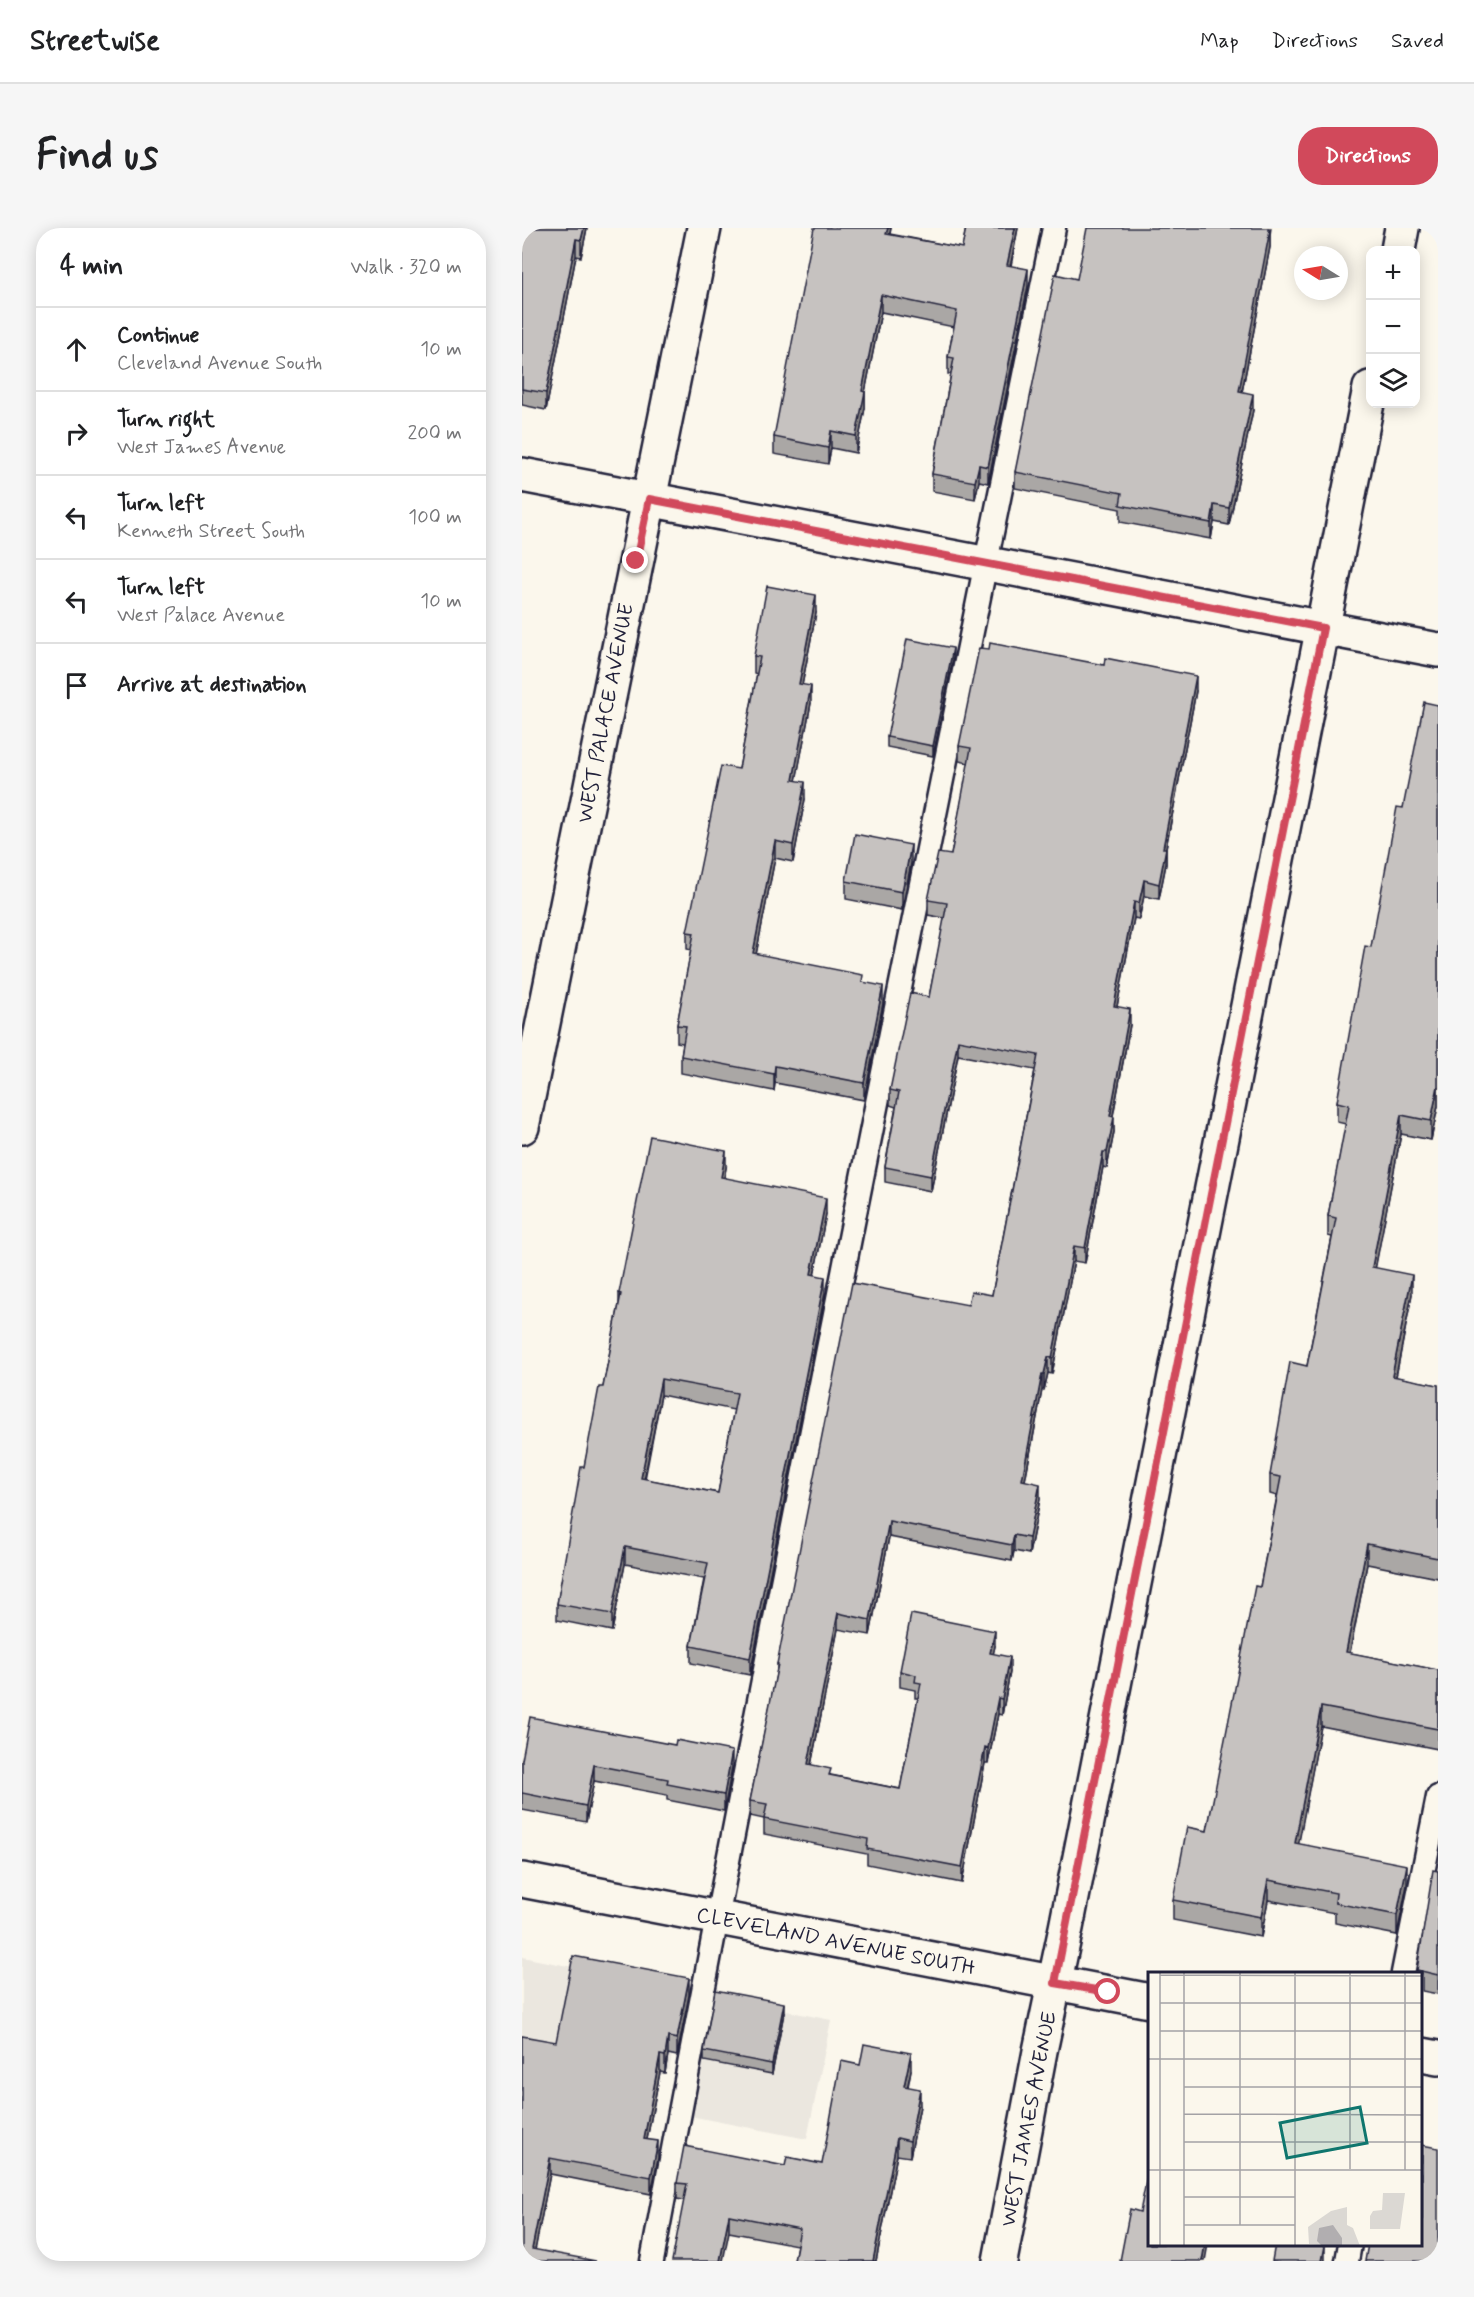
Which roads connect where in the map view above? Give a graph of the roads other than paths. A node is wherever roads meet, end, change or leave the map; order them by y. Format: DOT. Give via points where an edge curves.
graph roads {
  1 [pos="704,228"];
  2 [pos="1054,228"];
  3 [pos="1402,228"];
  4 [pos="1399,246"];
  5 [pos="1367,408"];
  6 [pos="522,475"];
  7 [pos="649,499"];
  8 [pos="985,564"];
  9 [pos="1323,628"];
  10 [pos="1438,650"];
  11 [pos="522,1127"];
  12 [pos="1438,1797"];
  13 [pos="522,1880"];
  14 [pos="716,1919"];
  15 [pos="1403,1972"];
  16 [pos="1055,1983"];
  17 [pos="1148,2001"];
  18 [pos="1423,2055"];
  19 [pos="1438,2058"];
  20 [pos="1350,2246"];
  21 [pos="652,2261"];
  22 [pos="1000,2261"];
  23 [pos="1347,2261"];
  1 -- 7 [label="street, WEST PALACE AVENUE"];
  2 -- 8 [label="lane"];
  3 -- 4 [label="street"];
  5 -- 9 [label="street, WEST JAMES AVENUE"];
  6 -- 7 [label="street"];
  7 -- 8 [label="street"];
  7 -- 11 [label="street, WEST PALACE AVENUE"];
  8 -- 9 [label="street"];
  8 -- 14 [label="lane"];
  9 -- 10 [label="street"];
  9 -- 16 [label="street, WEST JAMES AVENUE"];
  12 -- 15 [label="lane"];
  13 -- 14 [label="street, CLEVELAND AVENUE SOUTH"];
  14 -- 16 [label="street, CLEVELAND AVENUE SOUTH"];
  14 -- 21 [label="lane"];
  16 -- 17 [label="street, CLEVELAND AVENUE SOUTH"];
  16 -- 22 [label="street, WEST JAMES AVENUE"];
  18 -- 19 [label="street"];
  20 -- 23 [label="lane"];
}
